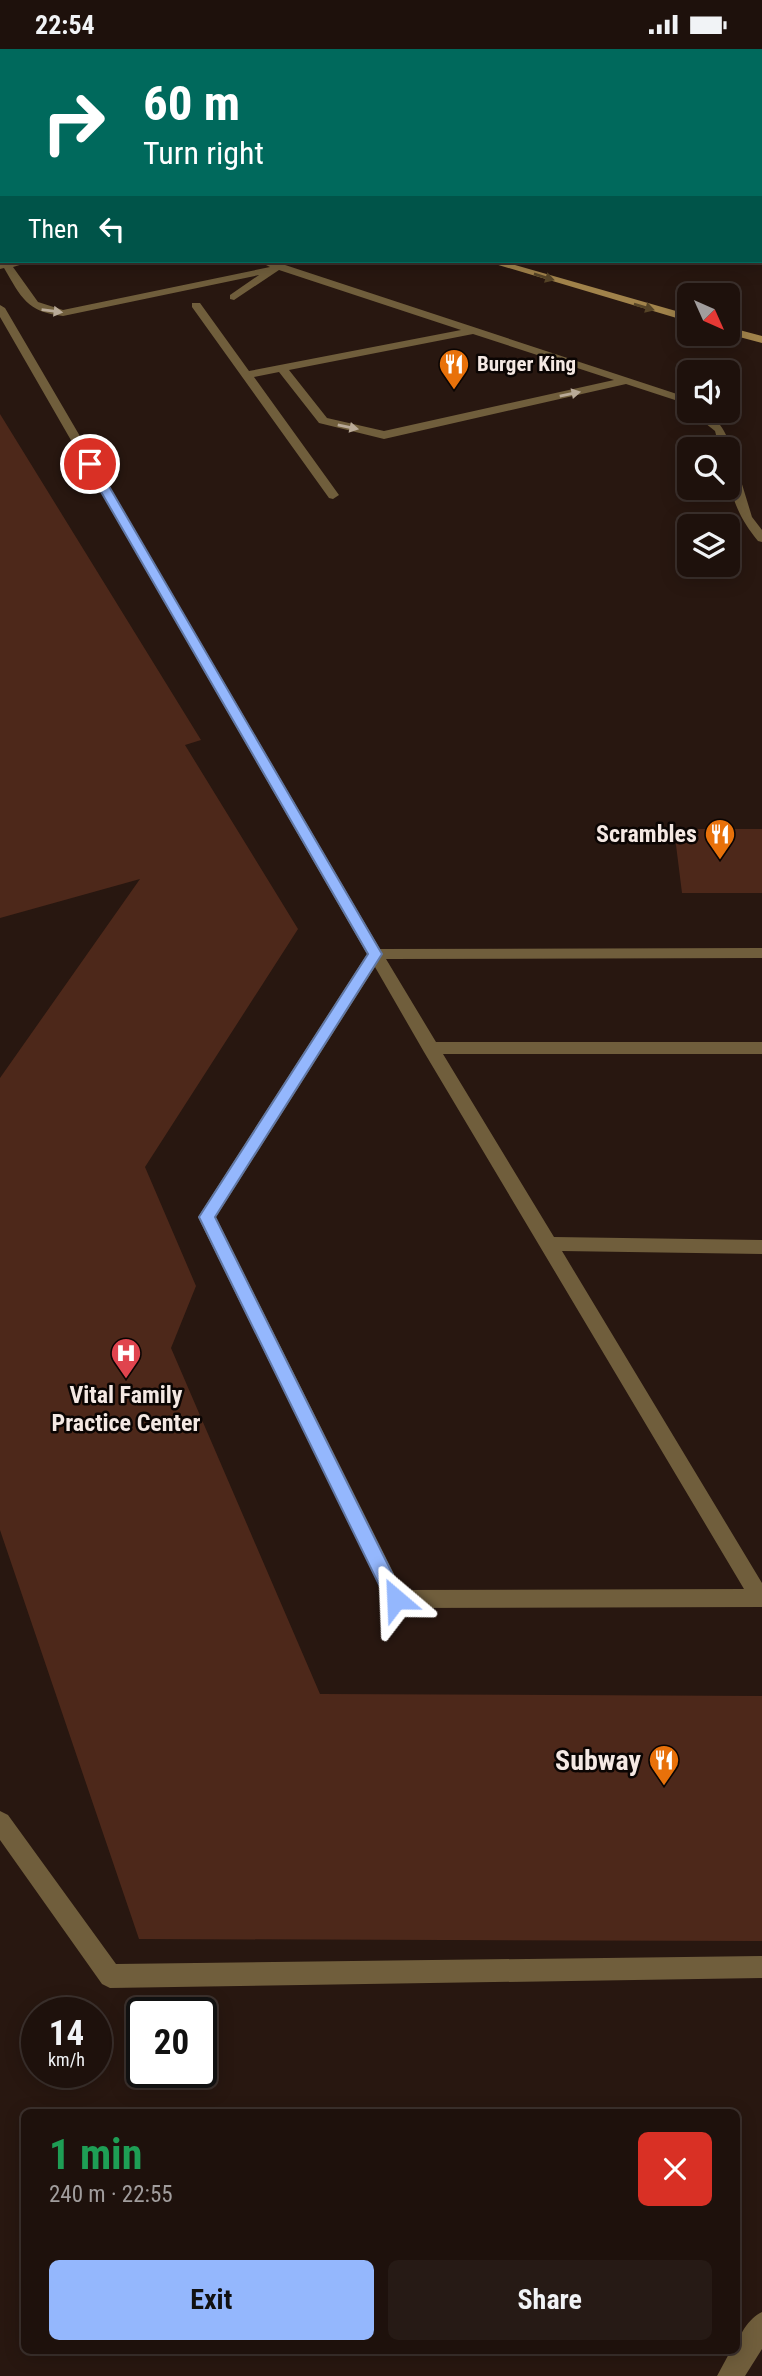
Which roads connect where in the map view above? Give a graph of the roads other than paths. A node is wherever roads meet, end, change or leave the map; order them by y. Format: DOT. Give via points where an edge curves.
graph roads {
  1 [pos="267,263"];
  2 [pos="497,263"];
  3 [pos="3,266"];
  4 [pos="277,268"];
  5 [pos="234,297"];
  6 [pos="196,305"];
  7 [pos="0,309"];
  8 [pos="677,315"];
  9 [pos="474,330"];
  10 [pos="740,334"];
  11 [pos="762,340"];
  12 [pos="282,368"];
  13 [pos="247,375"];
  14 [pos="628,381"];
  15 [pos="677,397"];
  16 [pos="711,423"];
  17 [pos="722,437"];
  18 [pos="333,495"];
  19 [pos="740,498"];
  20 [pos="762,538"];
  21 [pos="762,953"];
  22 [pos="375,954"];
  23 [pos="430,1048"];
  24 [pos="762,1048"];
  25 [pos="548,1244"];
  26 [pos="762,1247"];
  27 [pos="761,1598"];
  28 [pos="0,1822"];
  29 [pos="762,1967"];
  30 [pos="762,2325"];
  31 [pos="730,2376"];
  1 -- 4 [label="lane"];
  2 -- 8 [label="main road, one-way"];
  3 -- 4 [label="lane, one-way" via="35,307 64,313"];
  4 -- 5 [label="lane"];
  4 -- 9 [label="lane"];
  6 -- 13 [label="lane"];
  7 -- 22 [label="lane"];
  9 -- 12 [label="lane"];
  9 -- 14 [label="lane"];
  10 -- 11 [label="main road"];
  12 -- 13 [label="lane"];
  12 -- 14 [label="lane, one-way" via="323,421 384,435"];
  13 -- 18 [label="lane"];
  14 -- 15 [label="lane"];
  16 -- 17 [label="lane"];
  19 -- 20 [label="lane" via="746,518"];
  21 -- 22 [label="lane"];
  22 -- 23 [label="lane"];
  22 -- 27 [label="lane" via="207,1217 396,1599"];
  23 -- 24 [label="lane"];
  23 -- 25 [label="lane"];
  25 -- 26 [label="lane"];
  25 -- 27 [label="lane"];
  28 -- 29 [label="lane" via="110,1976"];
  30 -- 31 [label="lane"];
}
